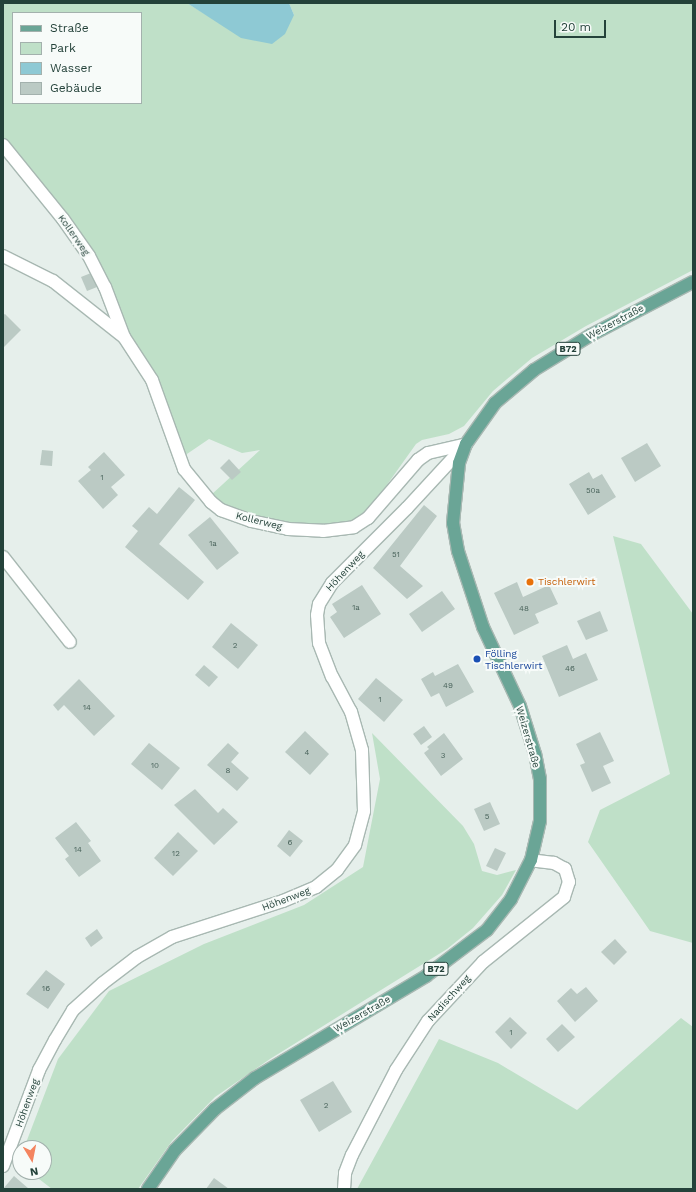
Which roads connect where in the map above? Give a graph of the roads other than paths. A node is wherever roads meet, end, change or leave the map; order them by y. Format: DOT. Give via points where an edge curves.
graph roads {
  1 [pos="3,145"];
  2 [pos="3,256"];
  3 [pos="693,282"];
  4 [pos="124,337"];
  5 [pos="466,444"];
  6 [pos="3,556"];
  7 [pos="70,642"];
  8 [pos="531,860"];
  9 [pos="3,1166"];
  10 [pos="148,1189"];
  11 [pos="344,1189"];
  1 -- 4 [label="street, Kollerweg" via="63,219 89,256 105,287"];
  2 -- 4 [label="street, Kollerweg" via="52,282"];
  3 -- 5 [label="main road, Weizerstraße / B72" via="591,335 534,370 495,403"];
  4 -- 5 [label="street, Kollerweg" via="152,380 187,474 211,502 234,516 308,531 354,527 373,513 418,460 428,453"];
  5 -- 8 [label="main road, Weizerstraße / B72" via="459,462 453,522 458,552 481,620 520,706 535,754 542,801"];
  5 -- 9 [label="street, Höhenweg" via="332,583 319,604 317,626 320,648 351,712 362,750 364,811 355,845 337,870 316,887 283,901 172,938 137,958 103,983 73,1010 40,1070"];
  6 -- 7 [label="street"];
  8 -- 10 [label="main road, Weizerstraße / B72" via="511,899 487,930 426,976 255,1078 215,1109 174,1150"];
  8 -- 11 [label="street, Nadischweg" via="554,863 565,869 569,882 564,897 483,962 428,1021 396,1070 352,1155 345,1173"];
}
